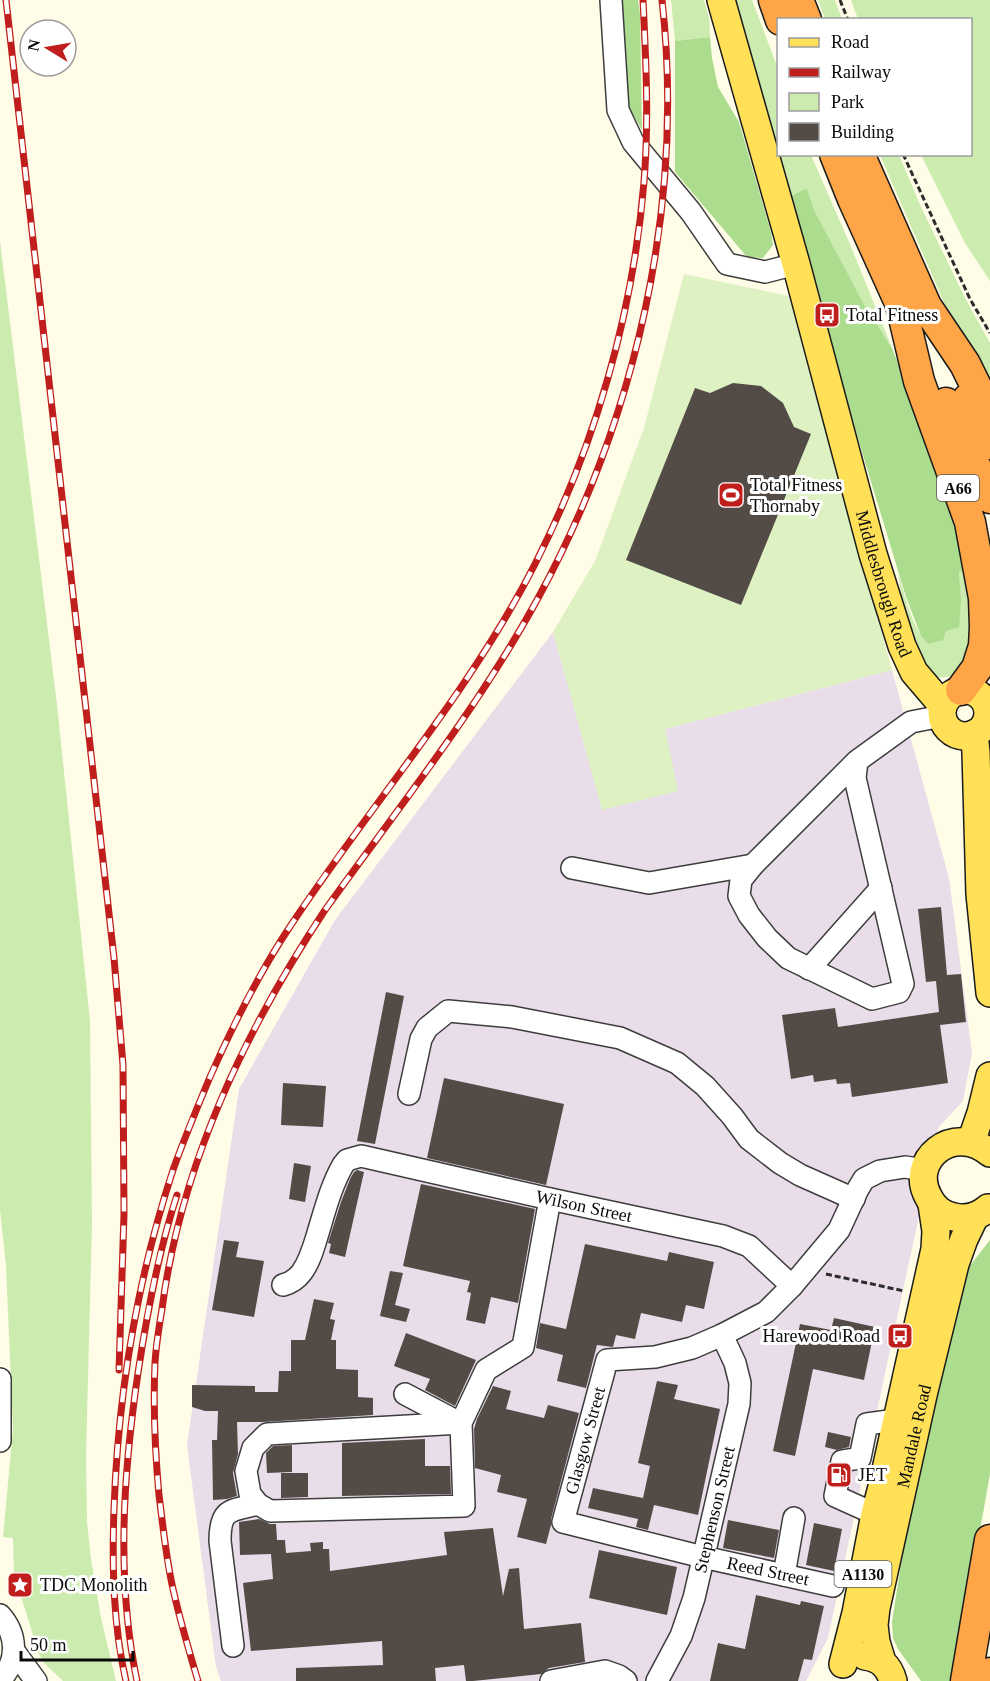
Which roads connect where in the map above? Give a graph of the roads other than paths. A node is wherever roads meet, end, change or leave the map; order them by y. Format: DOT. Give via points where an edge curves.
graph roads {
  1 [pos="611,0"];
  2 [pos="721,0"];
  3 [pos="774,0"];
  4 [pos="798,0"];
  5 [pos="780,18"];
  6 [pos="805,18"];
  7 [pos="836,156"];
  8 [pos="861,156"];
  9 [pos="796,264"];
  10 [pos="913,305"];
  11 [pos="990,415"];
  12 [pos="990,444"];
  13 [pos="990,498"];
  14 [pos="948,704"];
  15 [pos="974,735"];
  16 [pos="857,761"];
  17 [pos="753,865"];
  18 [pos="572,868"];
  19 [pos="881,888"];
  20 [pos="809,969"];
  21 [pos="990,993"];
  22 [pos="990,1076"];
  23 [pos="409,1094"];
  24 [pos="980,1148"];
  25 [pos="925,1170"];
  26 [pos="550,1199"];
  27 [pos="854,1199"];
  28 [pos="932,1204"];
  29 [pos="983,1211"];
  30 [pos="283,1285"];
  31 [pos="792,1286"];
  32 [pos="722,1335"];
  33 [pos="0,1387"];
  34 [pos="405,1394"];
  35 [pos="896,1420"];
  36 [pos="461,1423"];
  37 [pos="0,1441"];
  38 [pos="258,1504"];
  39 [pos="875,1514"];
  40 [pos="794,1518"];
  41 [pos="563,1522"];
  42 [pos="990,1540"];
  43 [pos="703,1557"];
  44 [pos="784,1575"];
  45 [pos="833,1586"];
  46 [pos="0,1598"];
  47 [pos="3,1619"];
  48 [pos="233,1646"];
  49 [pos="14,1651"];
  50 [pos="839,1673"];
  51 [pos="990,1673"];
  52 [pos="891,1674"];
  53 [pos="663,1679"];
  54 [pos="0,1680"];
  55 [pos="36,1681"];
  56 [pos="551,1681"];
  57 [pos="626,1681"];
  58 [pos="966,1681"];
  59 [pos="989,1681"];
  1 -- 9 [label="street" via="618,110 633,142 727,264 765,272"];
  2 -- 9 [label="main road, Middlesbrough Road"];
  3 -- 5 [label="highway"];
  4 -- 6 [label="highway"];
  7 -- 10 [label="highway, A66" via="853,200"];
  8 -- 10 [label="highway, A66"];
  9 -- 14 [label="main road, Middlesbrough Road" via="873,554 902,646 914,672"];
  10 -- 11 [label="highway" via="965,364"];
  10 -- 12 [label="highway, A66"];
  10 -- 13 [label="highway, A66"];
  10 -- 14 [label="highway, A66" via="919,381 970,522 984,598 984,646 977,668"];
  14 -- 15 [label="main road, Middlesbrough Road" via="944,723 954,733"];
  14 -- 15 [label="main road, Middlesbrough Road" via="968,689 982,696 989,710 986,724"];
  14 -- 16 [label="street" via="911,722"];
  15 -- 21 [label="main road" via="980,894"];
  16 -- 17 [label="street"];
  16 -- 19 [label="street" via="855,778"];
  17 -- 18 [label="street" via="649,883"];
  17 -- 20 [label="street" via="741,880 739,896 749,915 788,958"];
  19 -- 20 [label="street"];
  19 -- 20 [label="street" via="903,984 899,992 872,999"];
  22 -- 24 [label="main road" via="981,1113"];
  23 -- 27 [label="street" via="421,1039 427,1028 448,1011 512,1017 620,1038 677,1063 705,1086 749,1139 780,1163"];
  24 -- 25 [label="main road" via="959,1141 948,1144 929,1159"];
  25 -- 27 [label="street" via="905,1167 880,1171 864,1179"];
  25 -- 28 [label="main road, A1130" via="923,1182"];
  26 -- 30 [label="street, Wilson Street" via="361,1156 347,1160 307,1264 295,1280"];
  26 -- 31 [label="street, Wilson Street" via="723,1236 749,1246"];
  26 -- 36 [label="street" via="523,1347 486,1370"];
  27 -- 31 [label="street" via="839,1230"];
  28 -- 29 [label="main road, A1130" via="952,1217 964,1218"];
  28 -- 35 [label="main road, Mandale Road / A1130" via="935,1249"];
  29 -- 52 [label="main road, Mandale Road / A1130" via="964,1239 956,1264 885,1562 874,1625 876,1642"];
  31 -- 32 [label="street" via="766,1312"];
  32 -- 41 [label="street, Glasgow Street" via="655,1357 607,1360"];
  32 -- 43 [label="street, Stephenson Street" via="740,1383 739,1404"];
  33 -- 37 [label="street"];
  34 -- 36 [label="street"];
  35 -- 39 [label="main road, Mandale Road / A1130"];
  35 -- 39 [label="street" via="867,1424 860,1458 842,1461 834,1496"];
  36 -- 38 [label="street" via="267,1434 253,1448 246,1471 250,1494"];
  36 -- 38 [label="street" via="464,1506 270,1511"];
  38 -- 48 [label="street" via="227,1513 221,1520"];
  39 -- 50 [label="main road, Mandale Road / A1130" via="856,1613"];
  40 -- 44 [label="street"];
  41 -- 43 [label="street, Reed Street"];
  42 -- 58 [label="highway"];
  43 -- 44 [label="street, Reed Street"];
  43 -- 53 [label="street, Stephenson Street" via="694,1598"];
  44 -- 45 [label="street, Reed Street"];
  46 -- 47 [label="street"];
  47 -- 49 [label="street" via="11,1632"];
  49 -- 54 [label="street"];
  49 -- 55 [label="street"];
  50 -- 52 [label="main road, Mandale Road" via="857,1657 866,1656"];
  51 -- 59 [label="highway"];
  56 -- 57 [label="street" via="605,1671"];
}
